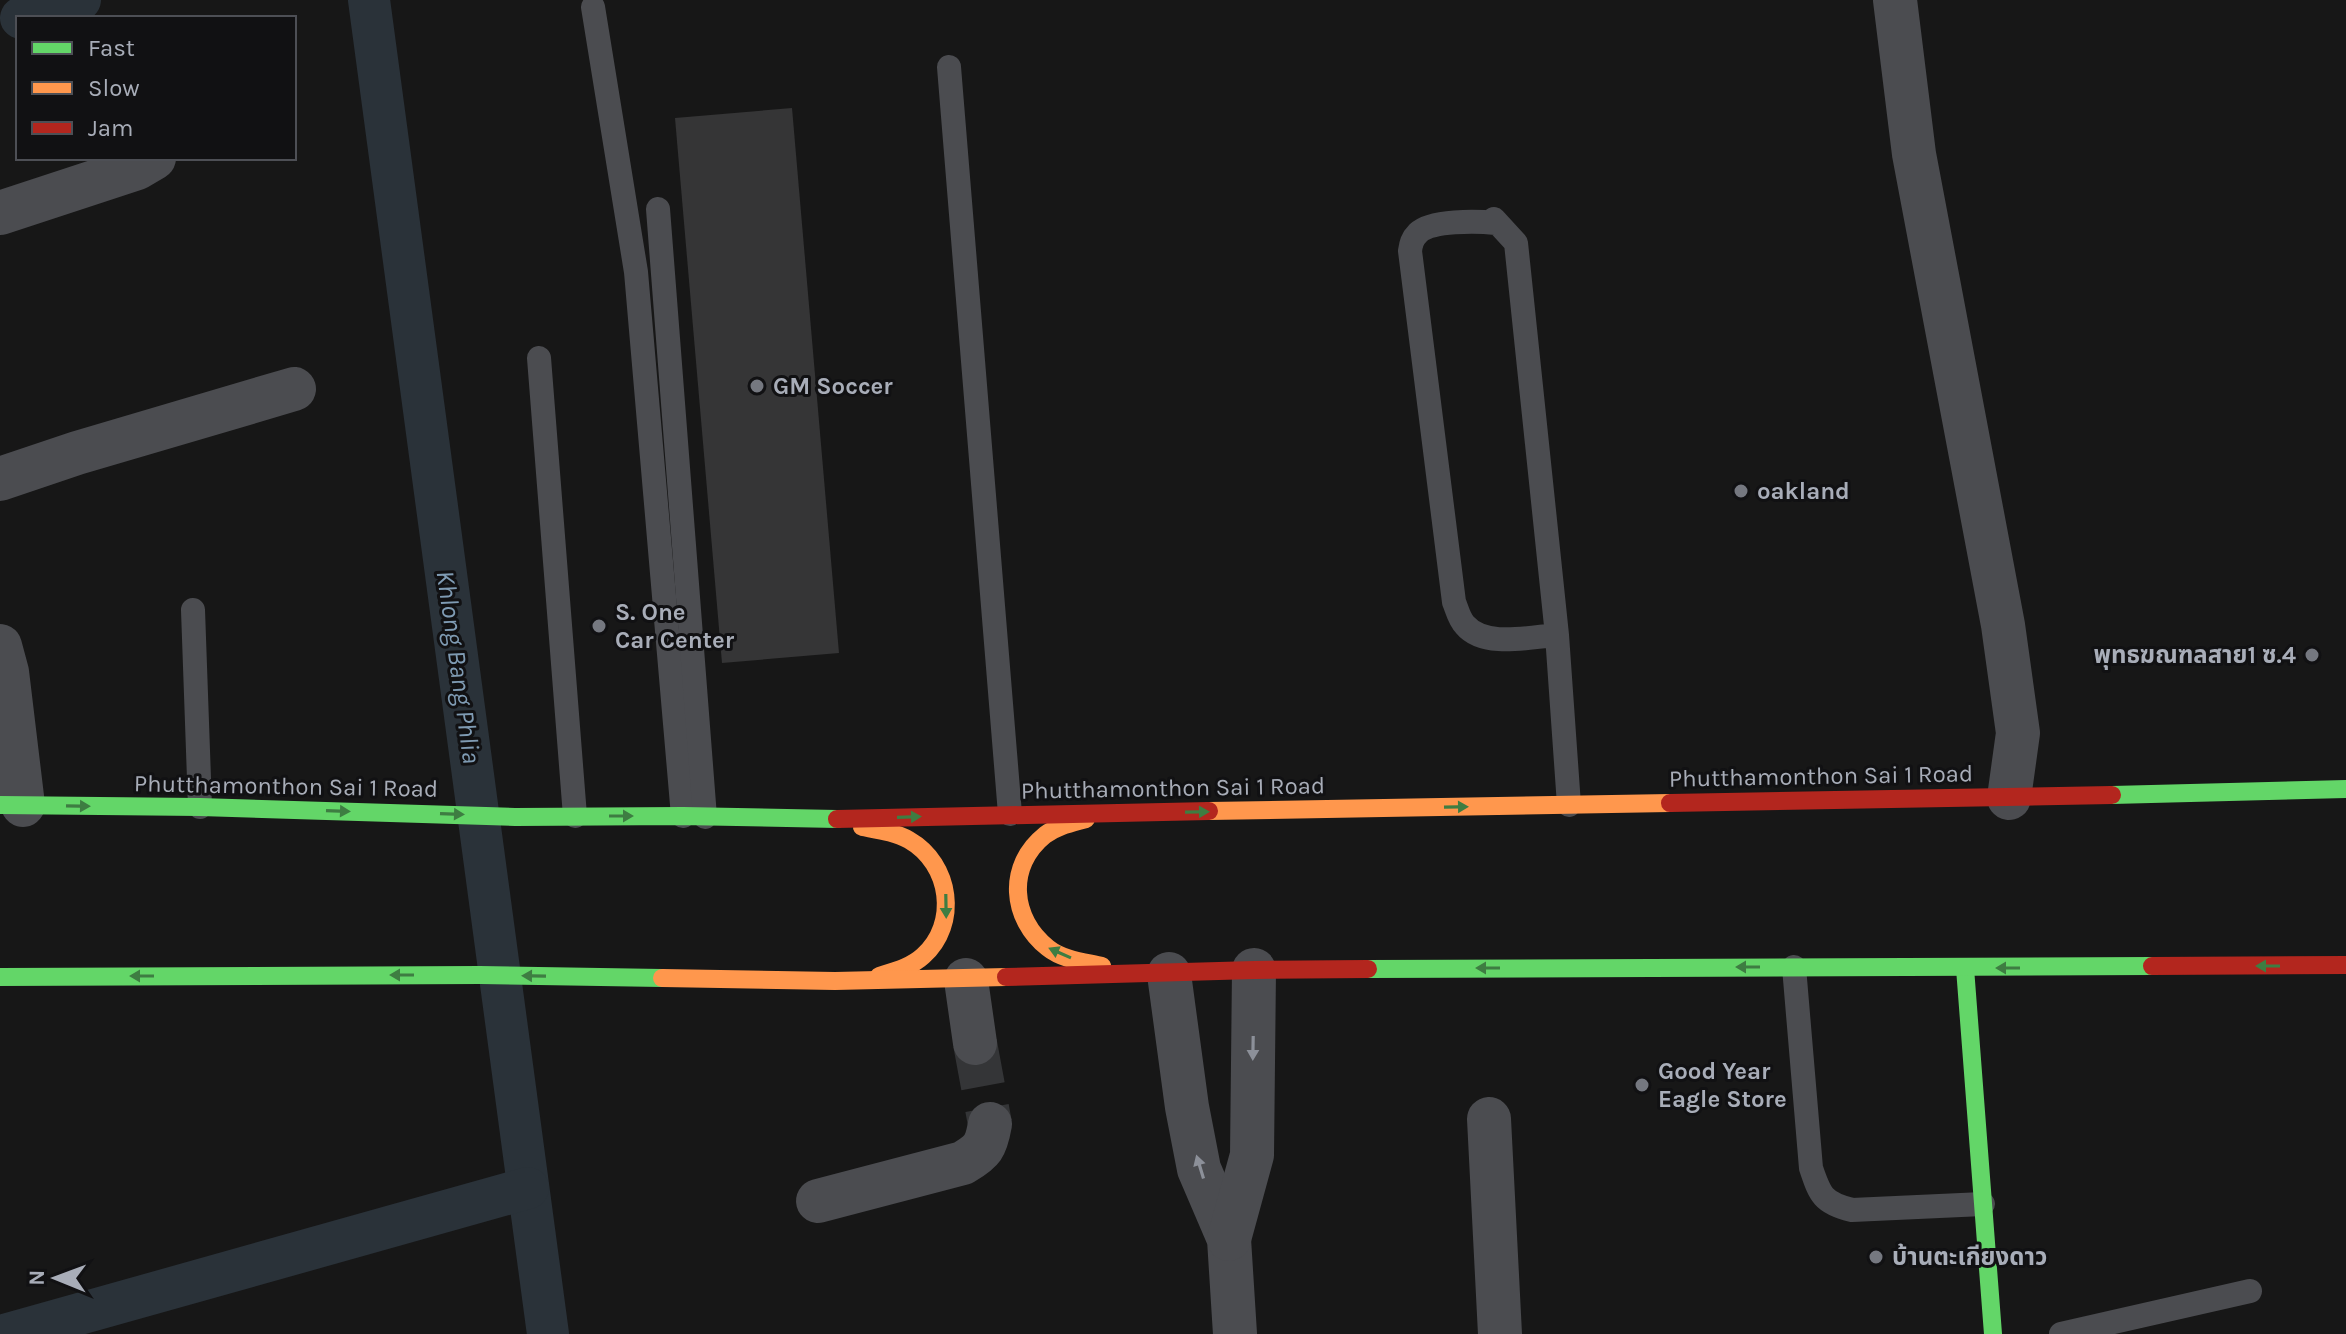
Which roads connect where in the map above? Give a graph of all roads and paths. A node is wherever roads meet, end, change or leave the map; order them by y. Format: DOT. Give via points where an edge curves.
graph roads {
  1 [pos="1895,0"];
  2 [pos="593,7"];
  3 [pos="949,67"];
  4 [pos="151,160"];
  5 [pos="658,209"];
  6 [pos="0,213"];
  7 [pos="539,358"];
  8 [pos="294,389"];
  9 [pos="0,479"];
  10 [pos="193,610"];
  11 [pos="1557,635"];
  12 [pos="0,646"];
  13 [pos="2346,789"];
  14 [pos="2009,798"];
  15 [pos="11,805"];
  16 [pos="1569,805"];
  17 [pos="200,807"];
  18 [pos="1140,813"];
  19 [pos="1010,814"];
  20 [pos="575,816"];
  21 [pos="694,816"];
  22 [pos="828,819"];
  23 [pos="2346,965"];
  24 [pos="1794,967"];
  25 [pos="1965,968"];
  26 [pos="1254,970"];
  27 [pos="1152,974"];
  28 [pos="0,977"];
  29 [pos="966,980"];
  30 [pos="835,981"];
  31 [pos="975,1043"];
  32 [pos="1489,1119"];
  33 [pos="990,1124"];
  34 [pos="818,1201"];
  35 [pos="1983,1204"];
  36 [pos="1229,1239"];
  37 [pos="2250,1291"];
  38 [pos="1235,1334"];
  39 [pos="1500,1334"];
  40 [pos="1993,1334"];
  41 [pos="2061,1334"];
  1 -- 14 [label="street" via="1914,154 2003,625 2018,733"];
  2 -- 21 [label="lane" via="636,272"];
  3 -- 19 [label="lane"];
  4 -- 6 [label="street"];
  5 -- 21 [label="lane"];
  7 -- 20 [label="lane"];
  8 -- 9 [label="street"];
  10 -- 17 [label="lane"];
  11 -- 11 [label="lane" via="1516,243 1494,219 1496,223 1429,227 1419,231 1410,251 1454,602 1462,623 1488,639"];
  11 -- 16 [label="lane"];
  12 -- 15 [label="street" via="7,672"];
  13 -- 14 [label="main road, Phutthamonthon Sai 1 Road"];
  14 -- 16 [label="main road, Phutthamonthon Sai 1 Road"];
  15 -- 17 [label="main road, Phutthamonthon Sai 1 Road, one-way"];
  18 -- 16 [label="main road, Phutthamonthon Sai 1 Road, one-way"];
  17 -- 20 [label="main road, Phutthamonthon Sai 1 Road, one-way"];
  18 -- 19 [label="main road, Phutthamonthon Sai 1 Road"];
  27 -- 18 [label="main road, one-way" via="1052,952 1027,928 1016,893 1027,853 1052,829"];
  22 -- 19 [label="main road, Phutthamonthon Sai 1 Road, one-way"];
  20 -- 21 [label="main road, Phutthamonthon Sai 1 Road, one-way"];
  21 -- 22 [label="main road, Phutthamonthon Sai 1 Road"];
  22 -- 30 [label="main road, one-way" via="914,843 941,876 947,913 944,929 927,955 907,969"];
  23 -- 25 [label="main road, one-way"];
  24 -- 25 [label="main road"];
  24 -- 26 [label="main road, one-way"];
  24 -- 35 [label="lane" via="1811,1168 1819,1193 1833,1206 1852,1210"];
  25 -- 35 [label="main road"];
  26 -- 27 [label="main road"];
  26 -- 36 [label="street, one-way" via="1252,1155"];
  27 -- 29 [label="main road"];
  36 -- 27 [label="street, one-way" via="1199,1169"];
  30 -- 28 [label="main road, one-way" via="480,975"];
  29 -- 30 [label="main road"];
  29 -- 31 [label="street"];
  32 -- 39 [label="street"];
  33 -- 34 [label="street" via="981,1153 963,1163"];
  35 -- 40 [label="main road"];
  36 -- 38 [label="street"];
  37 -- 41 [label="lane"];
}
